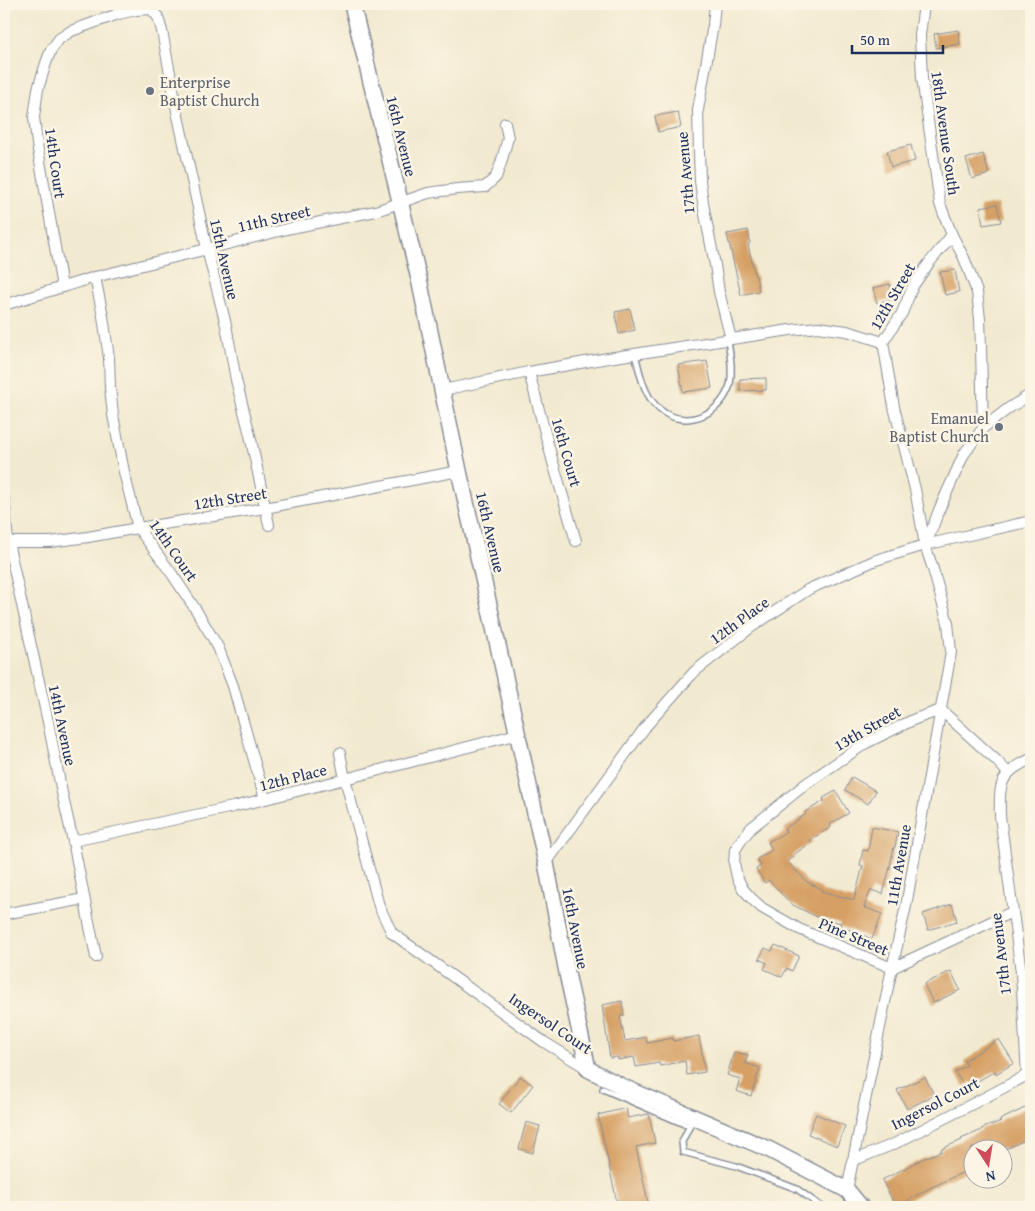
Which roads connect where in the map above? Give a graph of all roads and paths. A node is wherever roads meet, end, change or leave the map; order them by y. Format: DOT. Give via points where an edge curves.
graph roads {
  1 [pos="352,4"];
  2 [pos="715,4"];
  3 [pos="924,4"];
  4 [pos="119,9"];
  5 [pos="505,123"];
  6 [pos="400,202"];
  7 [pos="952,235"];
  8 [pos="207,250"];
  9 [pos="95,277"];
  10 [pos="62,287"];
  11 [pos="4,305"];
  12 [pos="729,339"];
  13 [pos="883,342"];
  14 [pos="635,354"];
  15 [pos="529,372"];
  16 [pos="443,390"];
  17 [pos="1031,394"];
  18 [pos="982,428"];
  19 [pos="459,471"];
  20 [pos="4,498"];
  21 [pos="265,508"];
  22 [pos="1031,521"];
  23 [pos="269,525"];
  24 [pos="138,528"];
  25 [pos="576,541"];
  26 [pos="6,542"];
  27 [pos="925,546"];
  28 [pos="941,710"];
  29 [pos="518,734"];
  30 [pos="340,753"];
  31 [pos="1031,759"];
  32 [pos="1008,773"];
  33 [pos="345,779"];
  34 [pos="266,799"];
  35 [pos="73,841"];
  36 [pos="546,862"];
  37 [pos="734,863"];
  38 [pos="84,899"];
  39 [pos="1012,912"];
  40 [pos="4,914"];
  41 [pos="96,957"];
  42 [pos="892,968"];
  43 [pos="588,1070"];
  44 [pos="1029,1074"];
  45 [pos="603,1089"];
  46 [pos="692,1121"];
  47 [pos="852,1161"];
  48 [pos="847,1190"];
  49 [pos="822,1207"];
  50 [pos="861,1207"];
  1 -- 6 [label="street, 16th Avenue"];
  2 -- 12 [label="street, 17th Avenue" via="698,110 700,181"];
  3 -- 7 [label="street, 18th Avenue South" via="920,35 922,78 940,204"];
  4 -- 8 [label="street, 15th Avenue" via="152,9 158,17"];
  4 -- 10 [label="street, 14th Court" via="59,39 51,50 38,89 34,117 37,144"];
  5 -- 6 [label="street, 11th Street" via="508,138 501,164 496,177 485,187 428,193"];
  6 -- 8 [label="street, 11th Street" via="376,211"];
  6 -- 16 [label="street, 16th Avenue"];
  7 -- 13 [label="street, 12th Street" via="928,262 913,286 902,314"];
  7 -- 18 [label="street, 18th Avenue South" via="976,292 981,338"];
  8 -- 9 [label="street, 11th Street"];
  8 -- 21 [label="street, 15th Avenue"];
  9 -- 10 [label="street, 11th Street"];
  9 -- 24 [label="street, 14th Court" via="109,358 113,416"];
  10 -- 11 [label="street, 11th Street"];
  12 -- 13 [label="street, 12th Street" via="818,327 847,331"];
  12 -- 14 [label="street, 12th Street"];
  12 -- 14 [label="lane" via="730,387 720,404 707,414 685,419 665,414 652,401"];
  13 -- 27 [label="street"];
  14 -- 15 [label="street, 12th Street"];
  15 -- 16 [label="street, 12th Street"];
  15 -- 25 [label="street, 16th Court"];
  16 -- 19 [label="street, 16th Avenue"];
  17 -- 18 [label="street"];
  18 -- 27 [label="street" via="964,454"];
  19 -- 21 [label="street, 12th Street"];
  19 -- 29 [label="street, 16th Avenue"];
  20 -- 26 [label="street, 14th Avenue"];
  21 -- 23 [label="street"];
  21 -- 24 [label="street, 12th Street"];
  22 -- 27 [label="street, 12th Place"];
  24 -- 26 [label="street, 12th Street" via="50,542"];
  24 -- 34 [label="street, 14th Court" via="172,574 218,647 233,686"];
  26 -- 35 [label="street, 14th Avenue"];
  27 -- 28 [label="street, 11th Avenue" via="948,623 951,652"];
  27 -- 36 [label="street, 12th Place" via="876,560 810,590 750,628 694,672 646,726"];
  28 -- 32 [label="street"];
  28 -- 37 [label="street, 13th Street" via="915,718 866,743 807,783 751,828 735,850"];
  28 -- 42 [label="street, 11th Avenue"];
  29 -- 33 [label="street, 12th Place"];
  29 -- 36 [label="street, 16th Avenue"];
  30 -- 33 [label="street"];
  31 -- 32 [label="street"];
  32 -- 39 [label="street, 17th Avenue" via="1001,785 1000,816"];
  33 -- 34 [label="street, 12th Place"];
  33 -- 43 [label="street, Ingersol Court" via="379,906 392,933"];
  34 -- 35 [label="street, 12th Place"];
  35 -- 38 [label="street, 14th Avenue"];
  36 -- 43 [label="street, 16th Avenue"];
  37 -- 42 [label="street, Pine Street" via="743,889 762,908 799,929"];
  38 -- 40 [label="street"];
  38 -- 41 [label="street, 14th Avenue"];
  39 -- 42 [label="street, Pine Street"];
  39 -- 44 [label="street, 17th Avenue" via="1021,972"];
  42 -- 47 [label="street, 11th Avenue"];
  43 -- 46 [label="street, Ingersol Court"];
  44 -- 47 [label="street, Ingersol Court" via="903,1139"];
  45 -- 46 [label="lane"];
  46 -- 48 [label="street, Ingersol Court" via="768,1148"];
  46 -- 49 [label="lane" via="682,1142 683,1152 736,1166 797,1189"];
  47 -- 48 [label="street, 11th Avenue"];
  48 -- 50 [label="street"];
}
